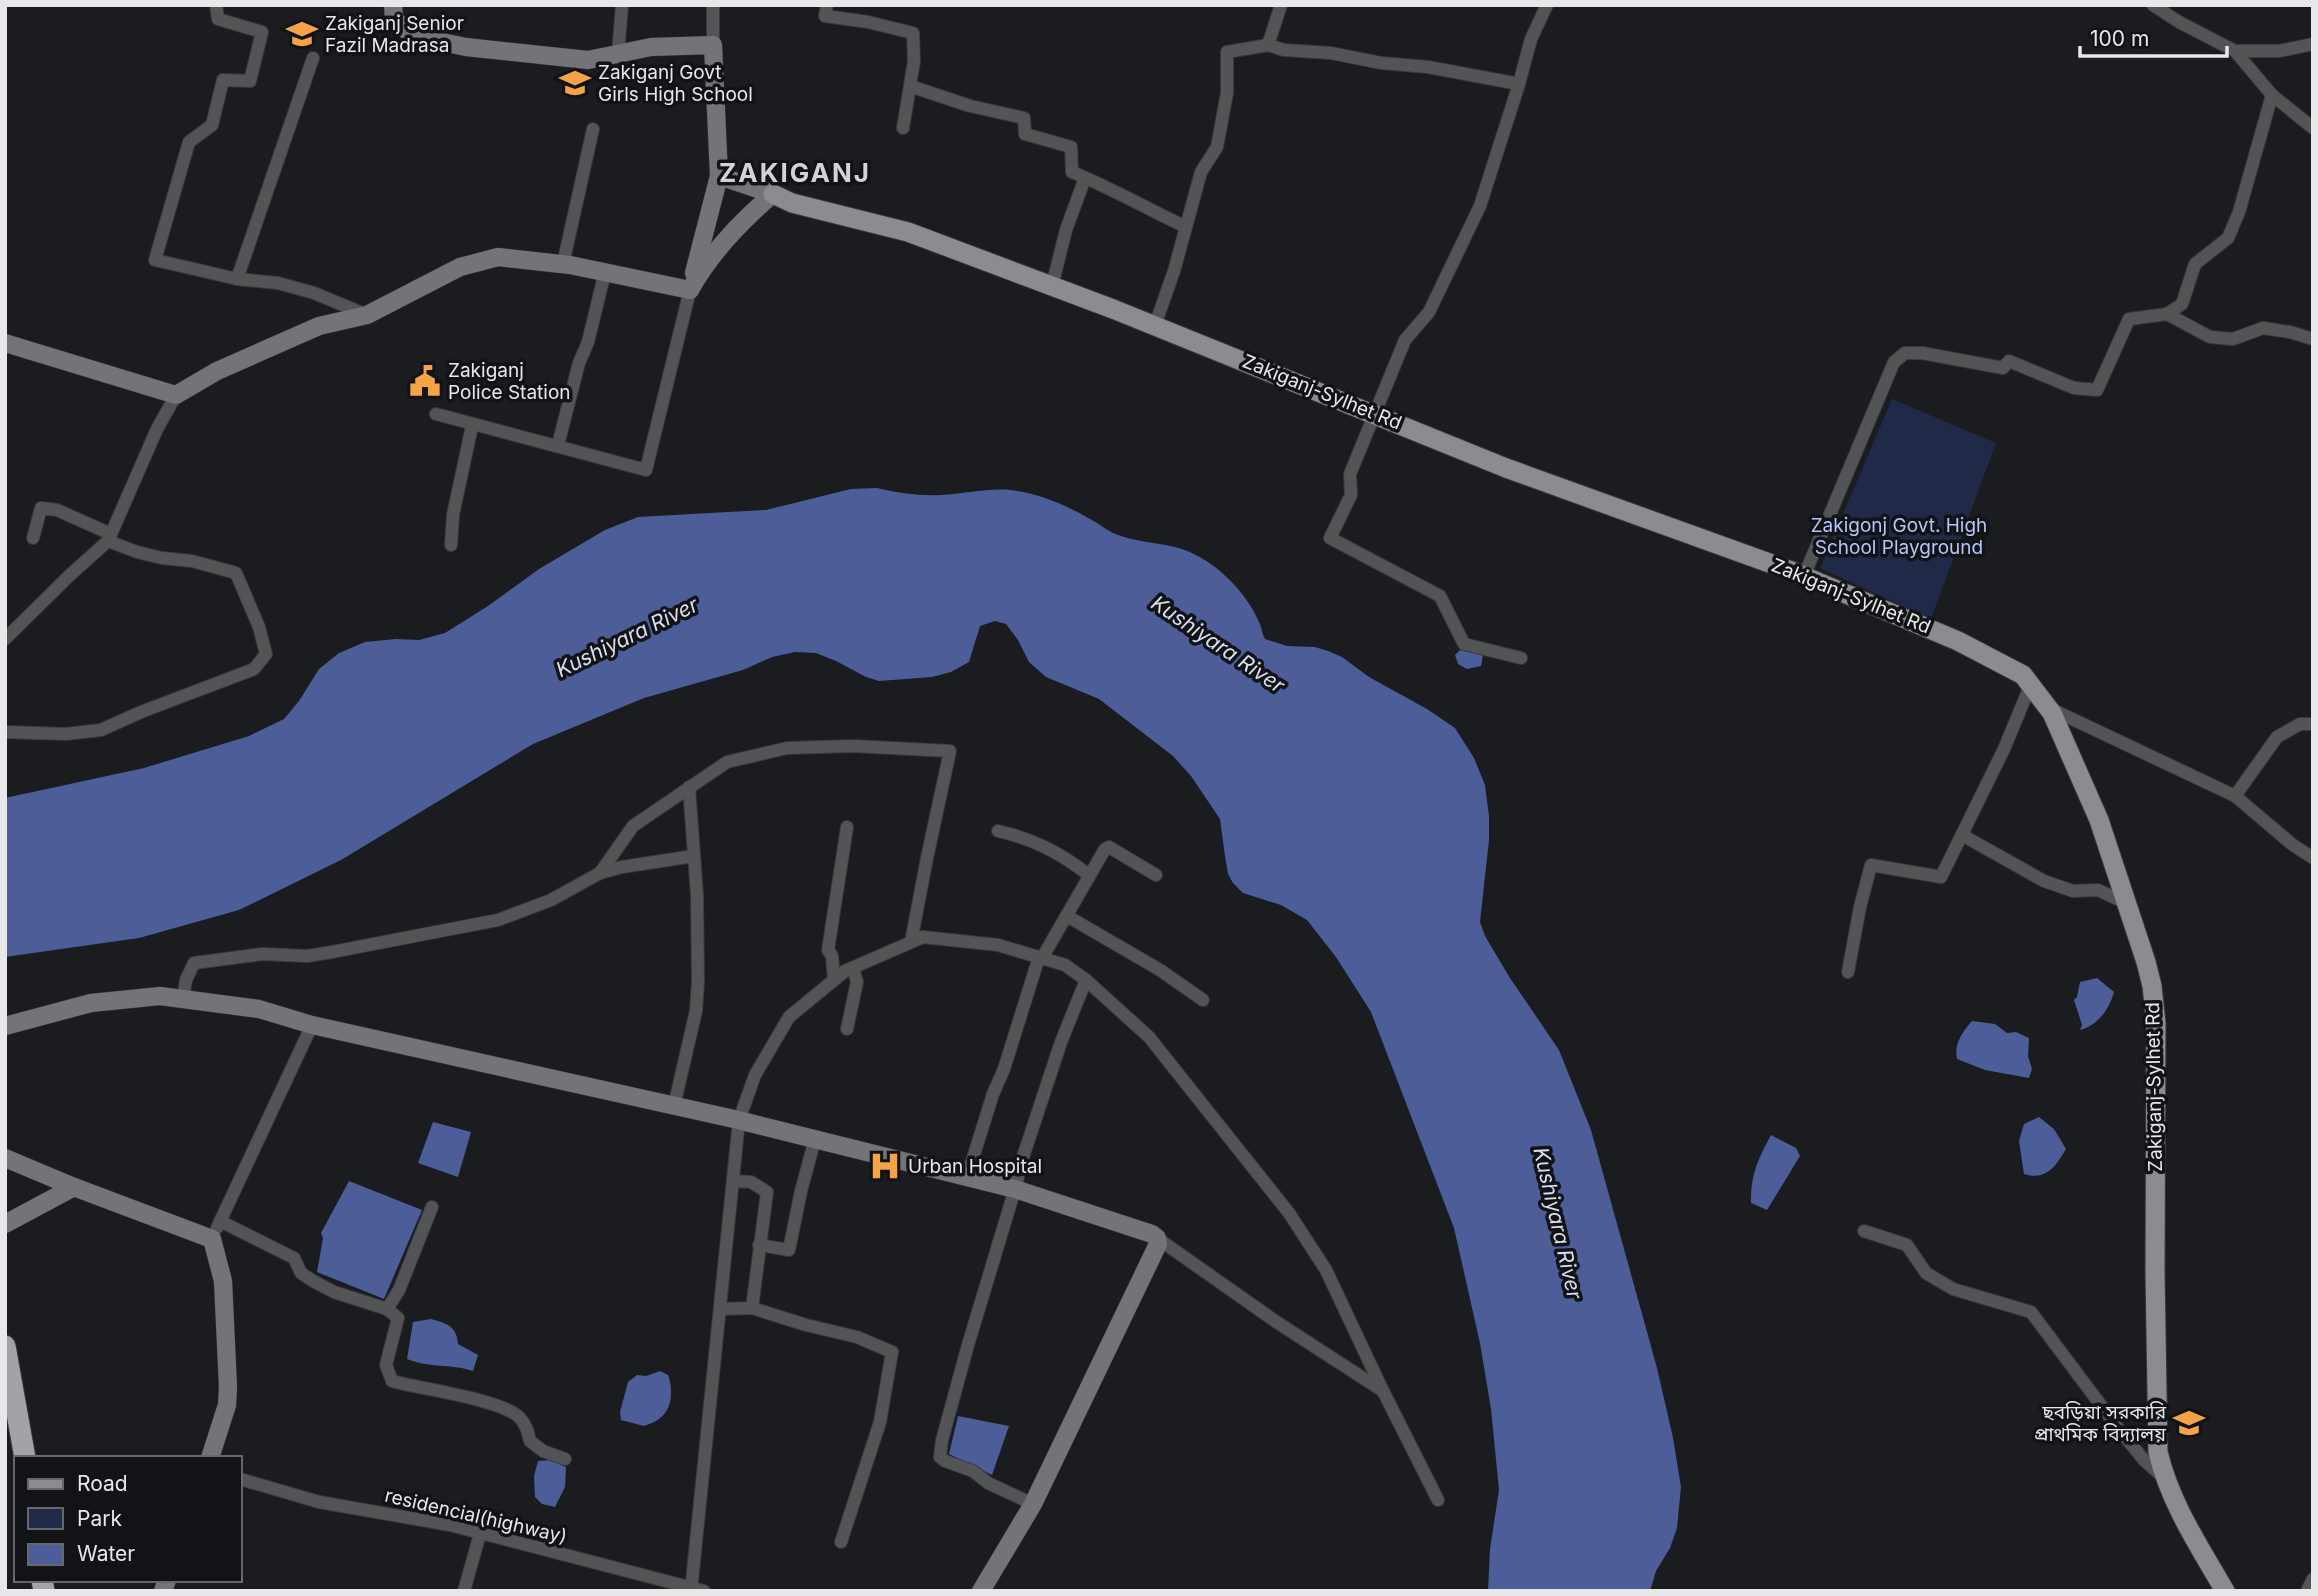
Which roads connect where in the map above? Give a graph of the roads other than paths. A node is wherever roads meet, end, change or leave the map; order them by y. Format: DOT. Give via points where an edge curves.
graph roads {
  1 [pos="216,5"];
  2 [pos="393,5"];
  3 [pos="622,5"];
  4 [pos="712,5"];
  5 [pos="827,5"];
  6 [pos="1281,5"];
  7 [pos="1547,5"];
  8 [pos="2153,5"];
  9 [pos="2313,44"];
  10 [pos="713,45"];
  11 [pos="1268,46"];
  12 [pos="2235,51"];
  13 [pos="618,54"];
  14 [pos="313,58"];
  15 [pos="1519,84"];
  16 [pos="910,86"];
  17 [pos="2272,96"];
  18 [pos="903,128"];
  19 [pos="2313,128"];
  20 [pos="593,129"];
  21 [pos="719,176"];
  22 [pos="1085,178"];
  23 [pos="773,194"];
  24 [pos="1186,227"];
  25 [pos="563,264"];
  26 [pos="605,272"];
  27 [pos="237,279"];
  28 [pos="1052,286"];
  29 [pos="690,290"];
  30 [pos="2166,314"];
  31 [pos="367,315"];
  32 [pos="1155,325"];
  33 [pos="2313,339"];
  34 [pos="5,343"];
  35 [pos="176,395"];
  36 [pos="1374,413"];
  37 [pos="436,415"];
  38 [pos="472,426"];
  39 [pos="558,445"];
  40 [pos="33,538"];
  41 [pos="109,538"];
  42 [pos="451,545"];
  43 [pos="1804,576"];
  44 [pos="5,639"];
  45 [pos="1521,658"];
  46 [pos="2031,684"];
  47 [pos="2049,708"];
  48 [pos="2313,724"];
  49 [pos="5,732"];
  50 [pos="689,787"];
  51 [pos="2235,796"];
  52 [pos="847,827"];
  53 [pos="998,831"];
  54 [pos="1962,835"];
  55 [pos="694,856"];
  56 [pos="2313,858"];
  57 [pos="600,873"];
  58 [pos="1156,874"];
  59 [pos="1089,875"];
  60 [pos="2126,903"];
  61 [pos="1067,916"];
  62 [pos="911,942"];
  63 [pos="1040,958"];
  64 [pos="853,968"];
  65 [pos="1848,972"];
  66 [pos="834,979"];
  67 [pos="1086,980"];
  68 [pos="183,999"];
  69 [pos="1203,1000"];
  70 [pos="312,1025"];
  71 [pos="5,1026"];
  72 [pos="847,1029"];
  73 [pos="674,1106"];
  74 [pos="739,1120"];
  75 [pos="815,1139"];
  76 [pos="5,1158"];
  77 [pos="967,1177"];
  78 [pos="733,1181"];
  79 [pos="74,1187"];
  80 [pos="1015,1189"];
  81 [pos="432,1207"];
  82 [pos="220,1222"];
  83 [pos="5,1224"];
  84 [pos="1864,1231"];
  85 [pos="1157,1238"];
  86 [pos="212,1240"];
  87 [pos="759,1245"];
  88 [pos="752,1308"];
  89 [pos="387,1309"];
  90 [pos="720,1309"];
  91 [pos="5,1346"];
  92 [pos="1382,1390"];
  93 [pos="25,1456"];
  94 [pos="211,1456"];
  95 [pos="565,1459"];
  96 [pos="2164,1478"];
  97 [pos="242,1480"];
  98 [pos="1438,1500"];
  99 [pos="1033,1504"];
  100 [pos="480,1534"];
  101 [pos="841,1542"];
  102 [pos="2313,1579"];
  103 [pos="695,1590"];
  104 [pos="464,1591"];
  105 [pos="981,1591"];
  106 [pos="2225,1591"];
  107 [pos="2307,1591"];
  1 -- 27 [label="street" via="218,19 262,32 250,81 223,80 212,125 189,142 155,260"];
  2 -- 13 [label="street" via="394,19 413,36 466,47 588,60"];
  3 -- 13 [label="street"];
  4 -- 10 [label="street"];
  5 -- 16 [label="street" via="825,16 913,33"];
  6 -- 11 [label="street"];
  7 -- 15 [label="street" via="1531,39"];
  8 -- 12 [label="street"];
  9 -- 12 [label="street" via="2279,51"];
  10 -- 13 [label="street" via="651,47"];
  10 -- 21 [label="street"];
  11 -- 15 [label="street"];
  11 -- 24 [label="street" via="1227,52 1227,93 1217,148 1201,172"];
  12 -- 17 [label="street"];
  14 -- 27 [label="street"];
  15 -- 36 [label="street" via="1465,241 1429,312 1405,340"];
  16 -- 18 [label="street"];
  16 -- 22 [label="street" via="970,106 1024,117 1025,134 1071,147 1072,172"];
  17 -- 19 [label="street"];
  17 -- 30 [label="street" via="2228,238 2195,264 2182,304"];
  20 -- 25 [label="street"];
  21 -- 23 [label="street"];
  21 -- 29 [label="street"];
  22 -- 24 [label="street"];
  22 -- 28 [label="street"];
  23 -- 28 [label="main road, Zakiganj-Sylhet Rd" via="792,203 908,232"];
  23 -- 29 [label="street" via="715,251"];
  24 -- 32 [label="street"];
  25 -- 26 [label="street"];
  25 -- 31 [label="street" via="498,257 460,267"];
  26 -- 29 [label="street"];
  26 -- 39 [label="street"];
  27 -- 31 [label="street" via="290,286"];
  28 -- 32 [label="main road, Zakiganj-Sylhet Rd"];
  29 -- 39 [label="street" via="646,470"];
  30 -- 33 [label="street" via="2210,337 2233,339 2263,328"];
  30 -- 43 [label="street" via="2129,319 2097,390 2074,388 2009,361 2003,368 1905,354 1894,362 1883,382"];
  31 -- 35 [label="street" via="319,326 217,371"];
  32 -- 36 [label="main road, Zakiganj-Sylhet Rd"];
  34 -- 35 [label="street"];
  35 -- 41 [label="street"];
  36 -- 43 [label="main road, Zakiganj-Sylhet Rd" via="1506,468"];
  36 -- 45 [label="street" via="1350,474 1351,495 1330,538 1440,596 1464,644"];
  37 -- 38 [label="street"];
  38 -- 39 [label="street"];
  38 -- 42 [label="street"];
  40 -- 41 [label="street" via="41,508 57,510"];
  41 -- 44 [label="street"];
  41 -- 49 [label="street" via="136,552 236,573 266,654 254,669 101,730"];
  43 -- 46 [label="main road, Zakiganj-Sylhet Rd" via="1958,641 2023,675"];
  46 -- 47 [label="main road, Zakiganj-Sylhet Rd"];
  46 -- 54 [label="street"];
  47 -- 51 [label="street"];
  47 -- 60 [label="main road, Zakiganj-Sylhet Rd" via="2099,820"];
  48 -- 51 [label="street" via="2300,724 2277,737"];
  50 -- 55 [label="street"];
  50 -- 57 [label="street" via="633,825"];
  50 -- 62 [label="street" via="727,762 787,748 950,751"];
  51 -- 56 [label="street"];
  52 -- 66 [label="street" via="828,950"];
  53 -- 59 [label="street" via="1043,844"];
  54 -- 60 [label="street" via="2044,880 2073,891 2098,890"];
  54 -- 65 [label="street" via="1941,877 1871,865"];
  55 -- 57 [label="street"];
  55 -- 73 [label="street" via="696,1012"];
  57 -- 68 [label="street" via="551,900 498,920 307,956 263,954 194,963"];
  58 -- 59 [label="street" via="1110,847"];
  59 -- 61 [label="street"];
  60 -- 96 [label="main road, Zakiganj-Sylhet Rd" via="2152,986 2156,1023 2156,1435"];
  61 -- 63 [label="street"];
  61 -- 69 [label="street"];
  62 -- 63 [label="street" via="923,937 998,945"];
  62 -- 64 [label="street"];
  63 -- 67 [label="street" via="1065,965"];
  63 -- 77 [label="street"];
  64 -- 66 [label="street"];
  64 -- 72 [label="street" via="857,982"];
  66 -- 74 [label="street" via="789,1017 755,1075"];
  67 -- 80 [label="street" via="1036,1115"];
  67 -- 92 [label="street" via="1149,1037 1289,1213 1326,1270"];
  68 -- 70 [label="street" via="259,1009"];
  68 -- 71 [label="street" via="160,996 91,1003"];
  70 -- 73 [label="street"];
  70 -- 82 [label="street"];
  73 -- 74 [label="street"];
  74 -- 75 [label="street"];
  74 -- 78 [label="street"];
  75 -- 77 [label="street"];
  75 -- 87 [label="street" via="789,1250"];
  76 -- 79 [label="street"];
  77 -- 80 [label="street"];
  78 -- 87 [label="street" via="751,1182 767,1192"];
  78 -- 90 [label="street"];
  79 -- 83 [label="street"];
  79 -- 86 [label="street"];
  80 -- 85 [label="street"];
  80 -- 99 [label="street" via="940,1457"];
  81 -- 89 [label="street"];
  82 -- 86 [label="street"];
  82 -- 89 [label="street" via="294,1258 301,1273 334,1292"];
  84 -- 96 [label="street" via="1907,1245 1926,1273 1953,1289 2031,1312 2121,1432"];
  85 -- 92 [label="street"];
  85 -- 99 [label="street"];
  86 -- 94 [label="street" via="223,1281 229,1387"];
  87 -- 88 [label="street"];
  88 -- 90 [label="street"];
  88 -- 101 [label="street" via="857,1337 892,1352 880,1422"];
  89 -- 95 [label="street" via="398,1318 387,1365 392,1381 479,1401 517,1415 527,1427 530,1441"];
  90 -- 103 [label="street"];
  91 -- 93 [label="highway"];
  92 -- 98 [label="street"];
  96 -- 106 [label="main road, Zakiganj-Sylhet Rd"];
  97 -- 100 [label="street, residencial(highway)" via="319,1502"];
  99 -- 105 [label="street"];
  100 -- 103 [label="street, residencial(highway)"];
  100 -- 104 [label="street"];
  102 -- 107 [label="street"];
}
